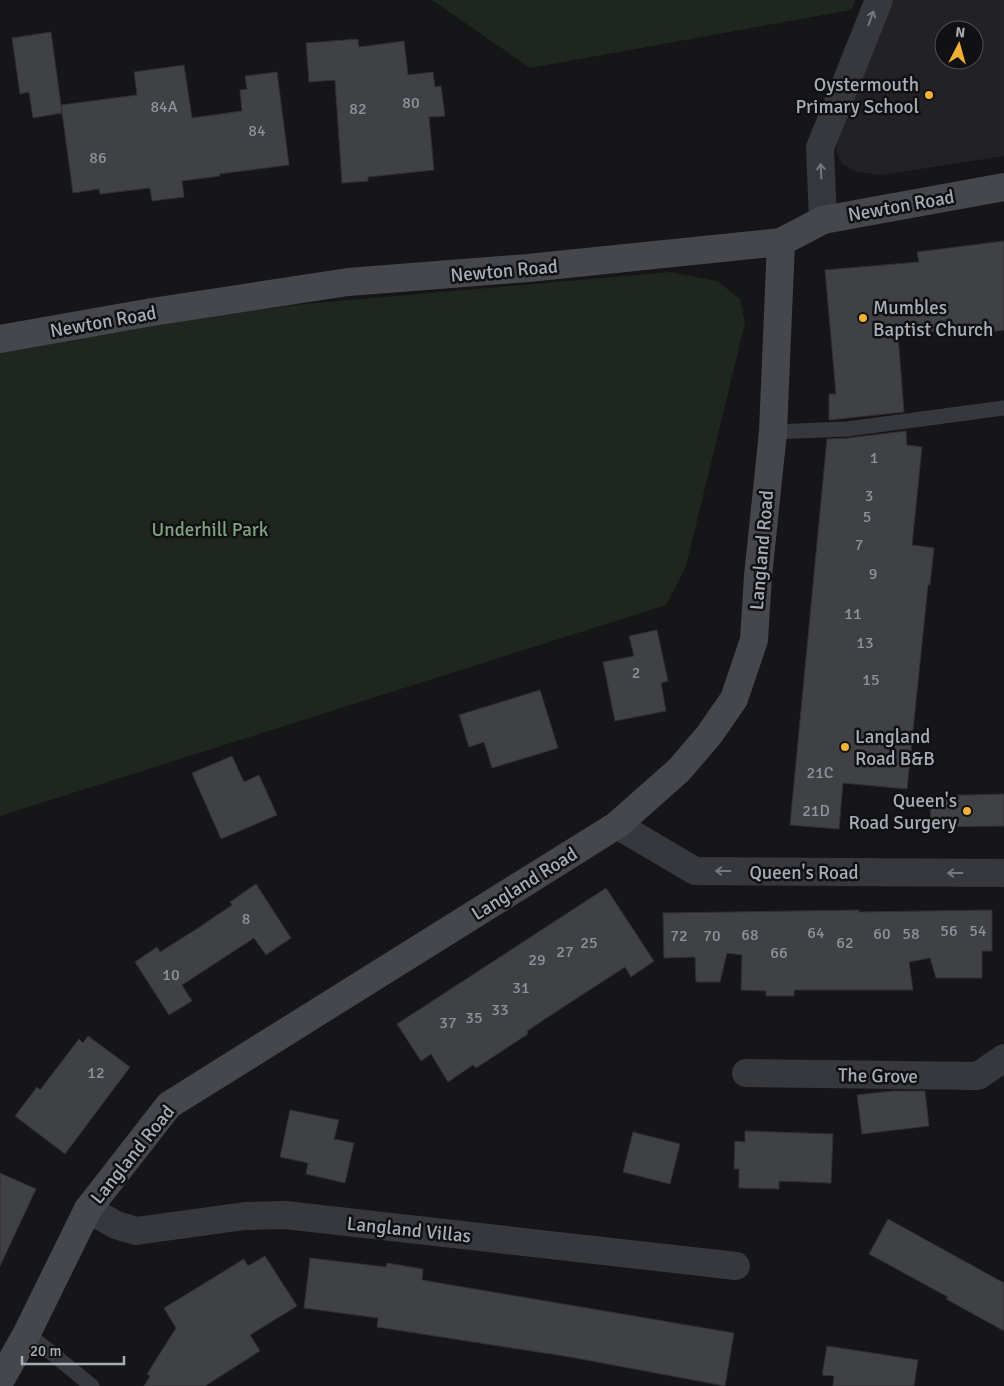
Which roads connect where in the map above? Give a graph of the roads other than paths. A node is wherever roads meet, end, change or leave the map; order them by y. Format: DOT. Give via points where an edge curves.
graph roads {
  1 [pos="879,0"];
  2 [pos="1004,188"];
  3 [pos="823,220"];
  4 [pos="782,242"];
  5 [pos="0,339"];
  6 [pos="1004,408"];
  7 [pos="772,432"];
  8 [pos="617,825"];
  9 [pos="1004,872"];
  10 [pos="1004,1058"];
  11 [pos="746,1073"];
  12 [pos="88,1209"];
  13 [pos="736,1266"];
  14 [pos="26,1333"];
  15 [pos="0,1381"];
  16 [pos="92,1386"];
  3 -- 1 [label="street, one-way" via="820,148"];
  2 -- 3 [label="main road, Newton Road"];
  3 -- 4 [label="main road, Newton Road"];
  4 -- 5 [label="main road, Newton Road" via="528,268 348,282"];
  4 -- 7 [label="main road, Langland Road"];
  6 -- 7 [label="lane" via="847,429"];
  7 -- 8 [label="main road, Langland Road" via="754,640 734,699 679,770"];
  9 -- 8 [label="street, Queen's Road, one-way" via="695,871"];
  8 -- 12 [label="main road, Langland Road" via="169,1105"];
  10 -- 11 [label="street, The Grove" via="978,1076"];
  12 -- 13 [label="street, Langland Villas" via="116,1225 136,1231 245,1216 285,1215"];
  12 -- 14 [label="main road, Langland Road"];
  14 -- 15 [label="main road, Langland Road"];
  14 -- 16 [label="lane"];
}
